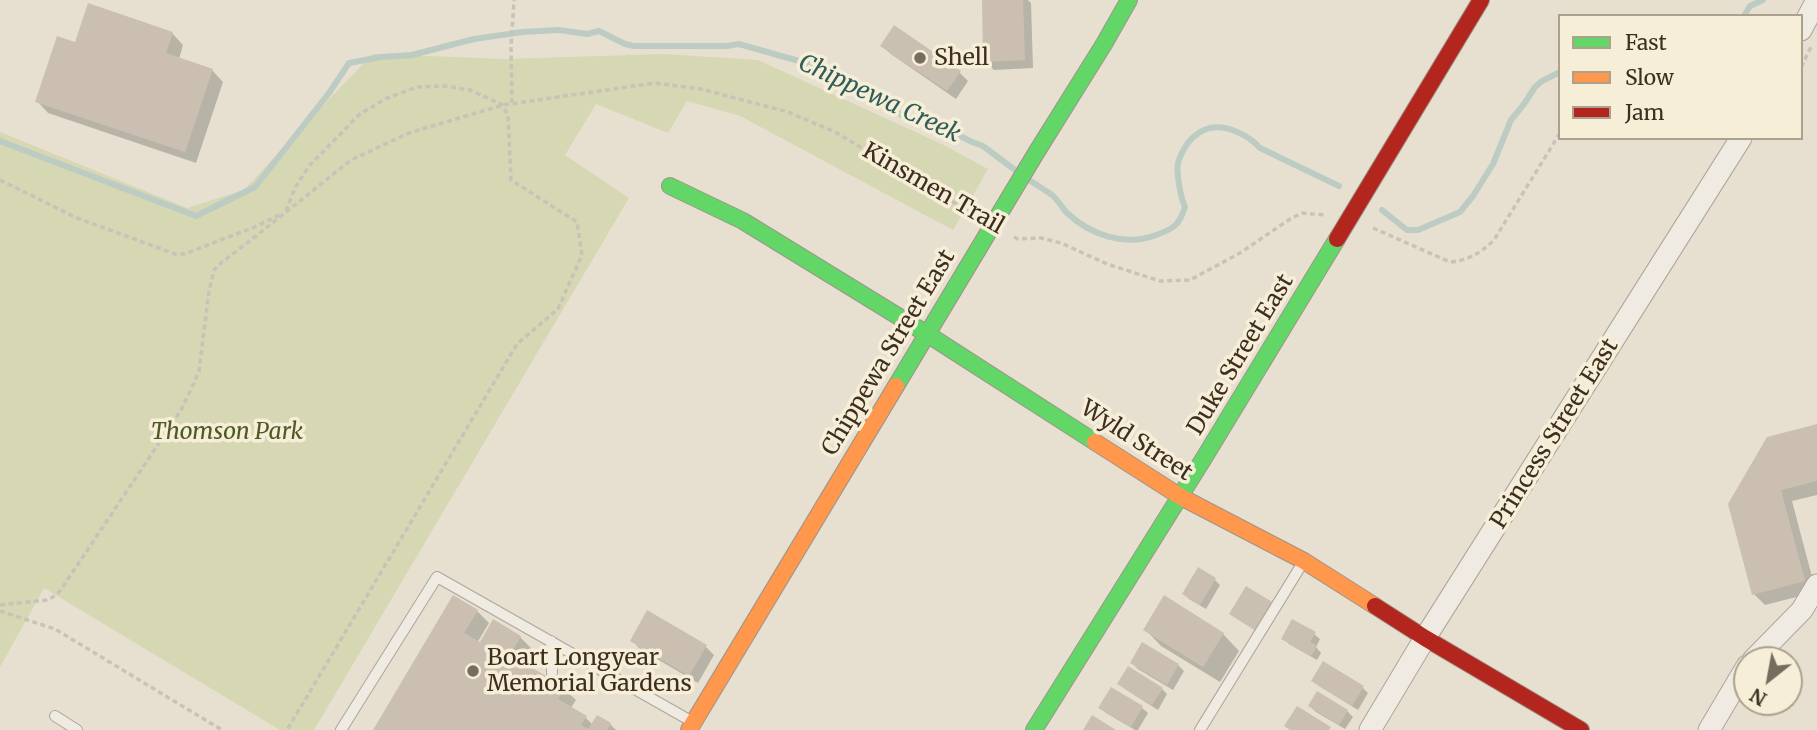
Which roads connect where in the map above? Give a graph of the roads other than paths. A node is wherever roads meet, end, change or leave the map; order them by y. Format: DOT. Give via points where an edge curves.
graph roads {
  1 [pos="1129,0"];
  2 [pos="1481,0"];
  3 [pos="1816,0"];
  4 [pos="1105,9"];
  5 [pos="1803,26"];
  6 [pos="1104,44"];
  7 [pos="1740,140"];
  8 [pos="670,186"];
  9 [pos="927,334"];
  10 [pos="1181,498"];
  11 [pos="1304,561"];
  12 [pos="1817,584"];
  13 [pos="1425,638"];
  14 [pos="551,641"];
  15 [pos="1767,646"];
  16 [pos="552,673"];
  17 [pos="1733,690"];
  18 [pos="55,716"];
  19 [pos="692,726"];
  20 [pos="77,730"];
  21 [pos="341,730"];
  22 [pos="1034,730"];
  23 [pos="1200,730"];
  24 [pos="1370,730"];
  25 [pos="1581,730"];
  26 [pos="1709,730"];
  1 -- 6 [label="street, Chippewa Street East"];
  2 -- 10 [label="street, Duke Street East"];
  3 -- 5 [label="street"];
  4 -- 6 [label="street"];
  6 -- 9 [label="street, Chippewa Street East"];
  7 -- 13 [label="street, Princess Street East"];
  8 -- 9 [label="street, Wyld Street" via="743,222"];
  9 -- 10 [label="street, Wyld Street"];
  9 -- 19 [label="street, Chippewa Street East"];
  10 -- 11 [label="street, Wyld Street"];
  10 -- 22 [label="street, Duke Street East"];
  11 -- 13 [label="street, Wyld Street"];
  11 -- 23 [label="lane"];
  12 -- 15 [label="street" via="1802,610"];
  13 -- 24 [label="street, Princess Street East"];
  13 -- 25 [label="street, Wyld Street"];
  14 -- 16 [label="lane"];
  14 -- 19 [label="lane"];
  14 -- 21 [label="lane" via="437,577"];
  17 -- 26 [label="street"];
  18 -- 20 [label="lane"];
}
